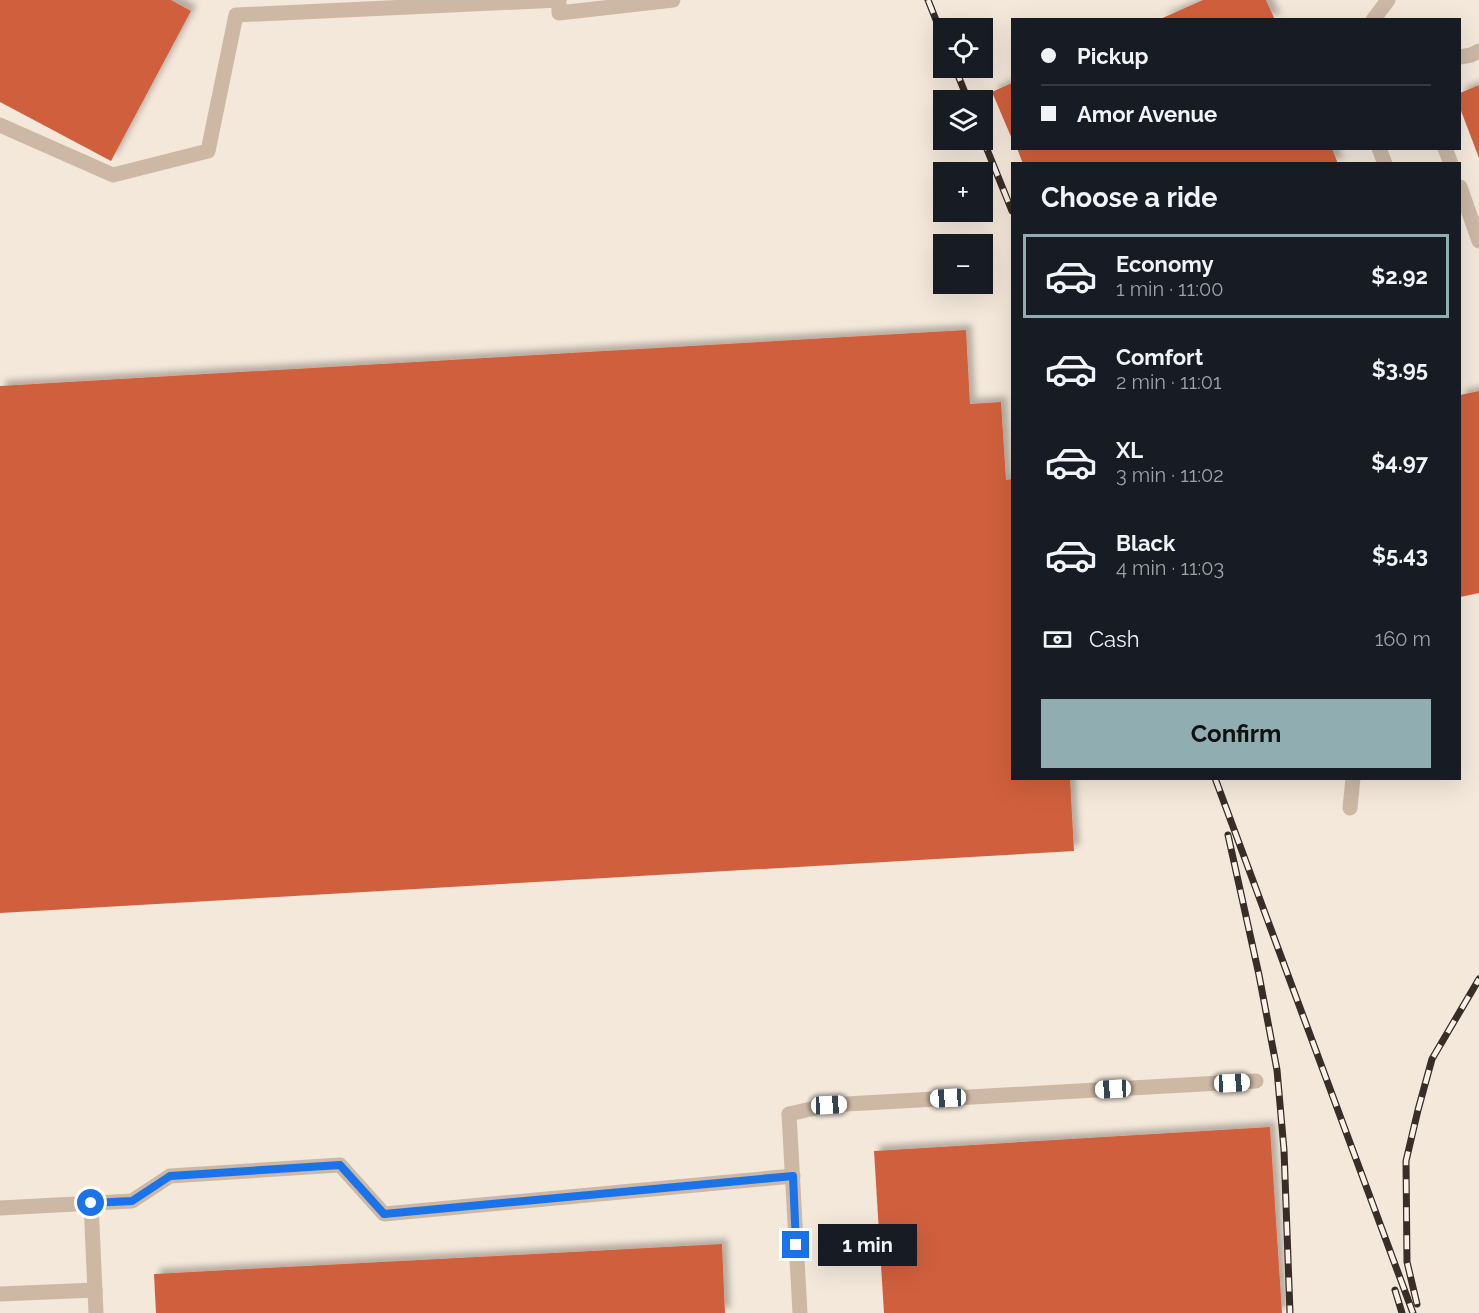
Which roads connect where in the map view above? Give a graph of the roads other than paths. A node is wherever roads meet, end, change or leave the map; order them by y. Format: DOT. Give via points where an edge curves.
graph roads {
  1 [pos="559,0"];
  2 [pos="673,0"];
  3 [pos="1388,0"];
  4 [pos="237,8"];
  5 [pos="1374,18"];
  6 [pos="1479,51"];
  7 [pos="1461,57"];
  8 [pos="0,125"];
  9 [pos="1461,190"];
  10 [pos="1479,241"];
  11 [pos="1353,780"];
  12 [pos="1350,808"];
  13 [pos="1256,1081"];
  14 [pos="793,1176"];
  15 [pos="91,1203"];
  16 [pos="0,1208"];
  17 [pos="95,1290"];
  18 [pos="0,1294"];
  19 [pos="96,1313"];
  20 [pos="800,1313"];
  1 -- 2 [label="street" via="559,12"];
  1 -- 4 [label="street"];
  3 -- 5 [label="street"];
  4 -- 8 [label="street" via="208,151 113,175"];
  6 -- 7 [label="street"];
  9 -- 10 [label="street"];
  11 -- 12 [label="street"];
  13 -- 14 [label="street" via="829,1105 789,1114"];
  14 -- 15 [label="street" via="384,1214 340,1165 170,1176 132,1201"];
  14 -- 20 [label="street"];
  15 -- 16 [label="street"];
  15 -- 17 [label="street"];
  17 -- 18 [label="street"];
  17 -- 19 [label="street"];
}
